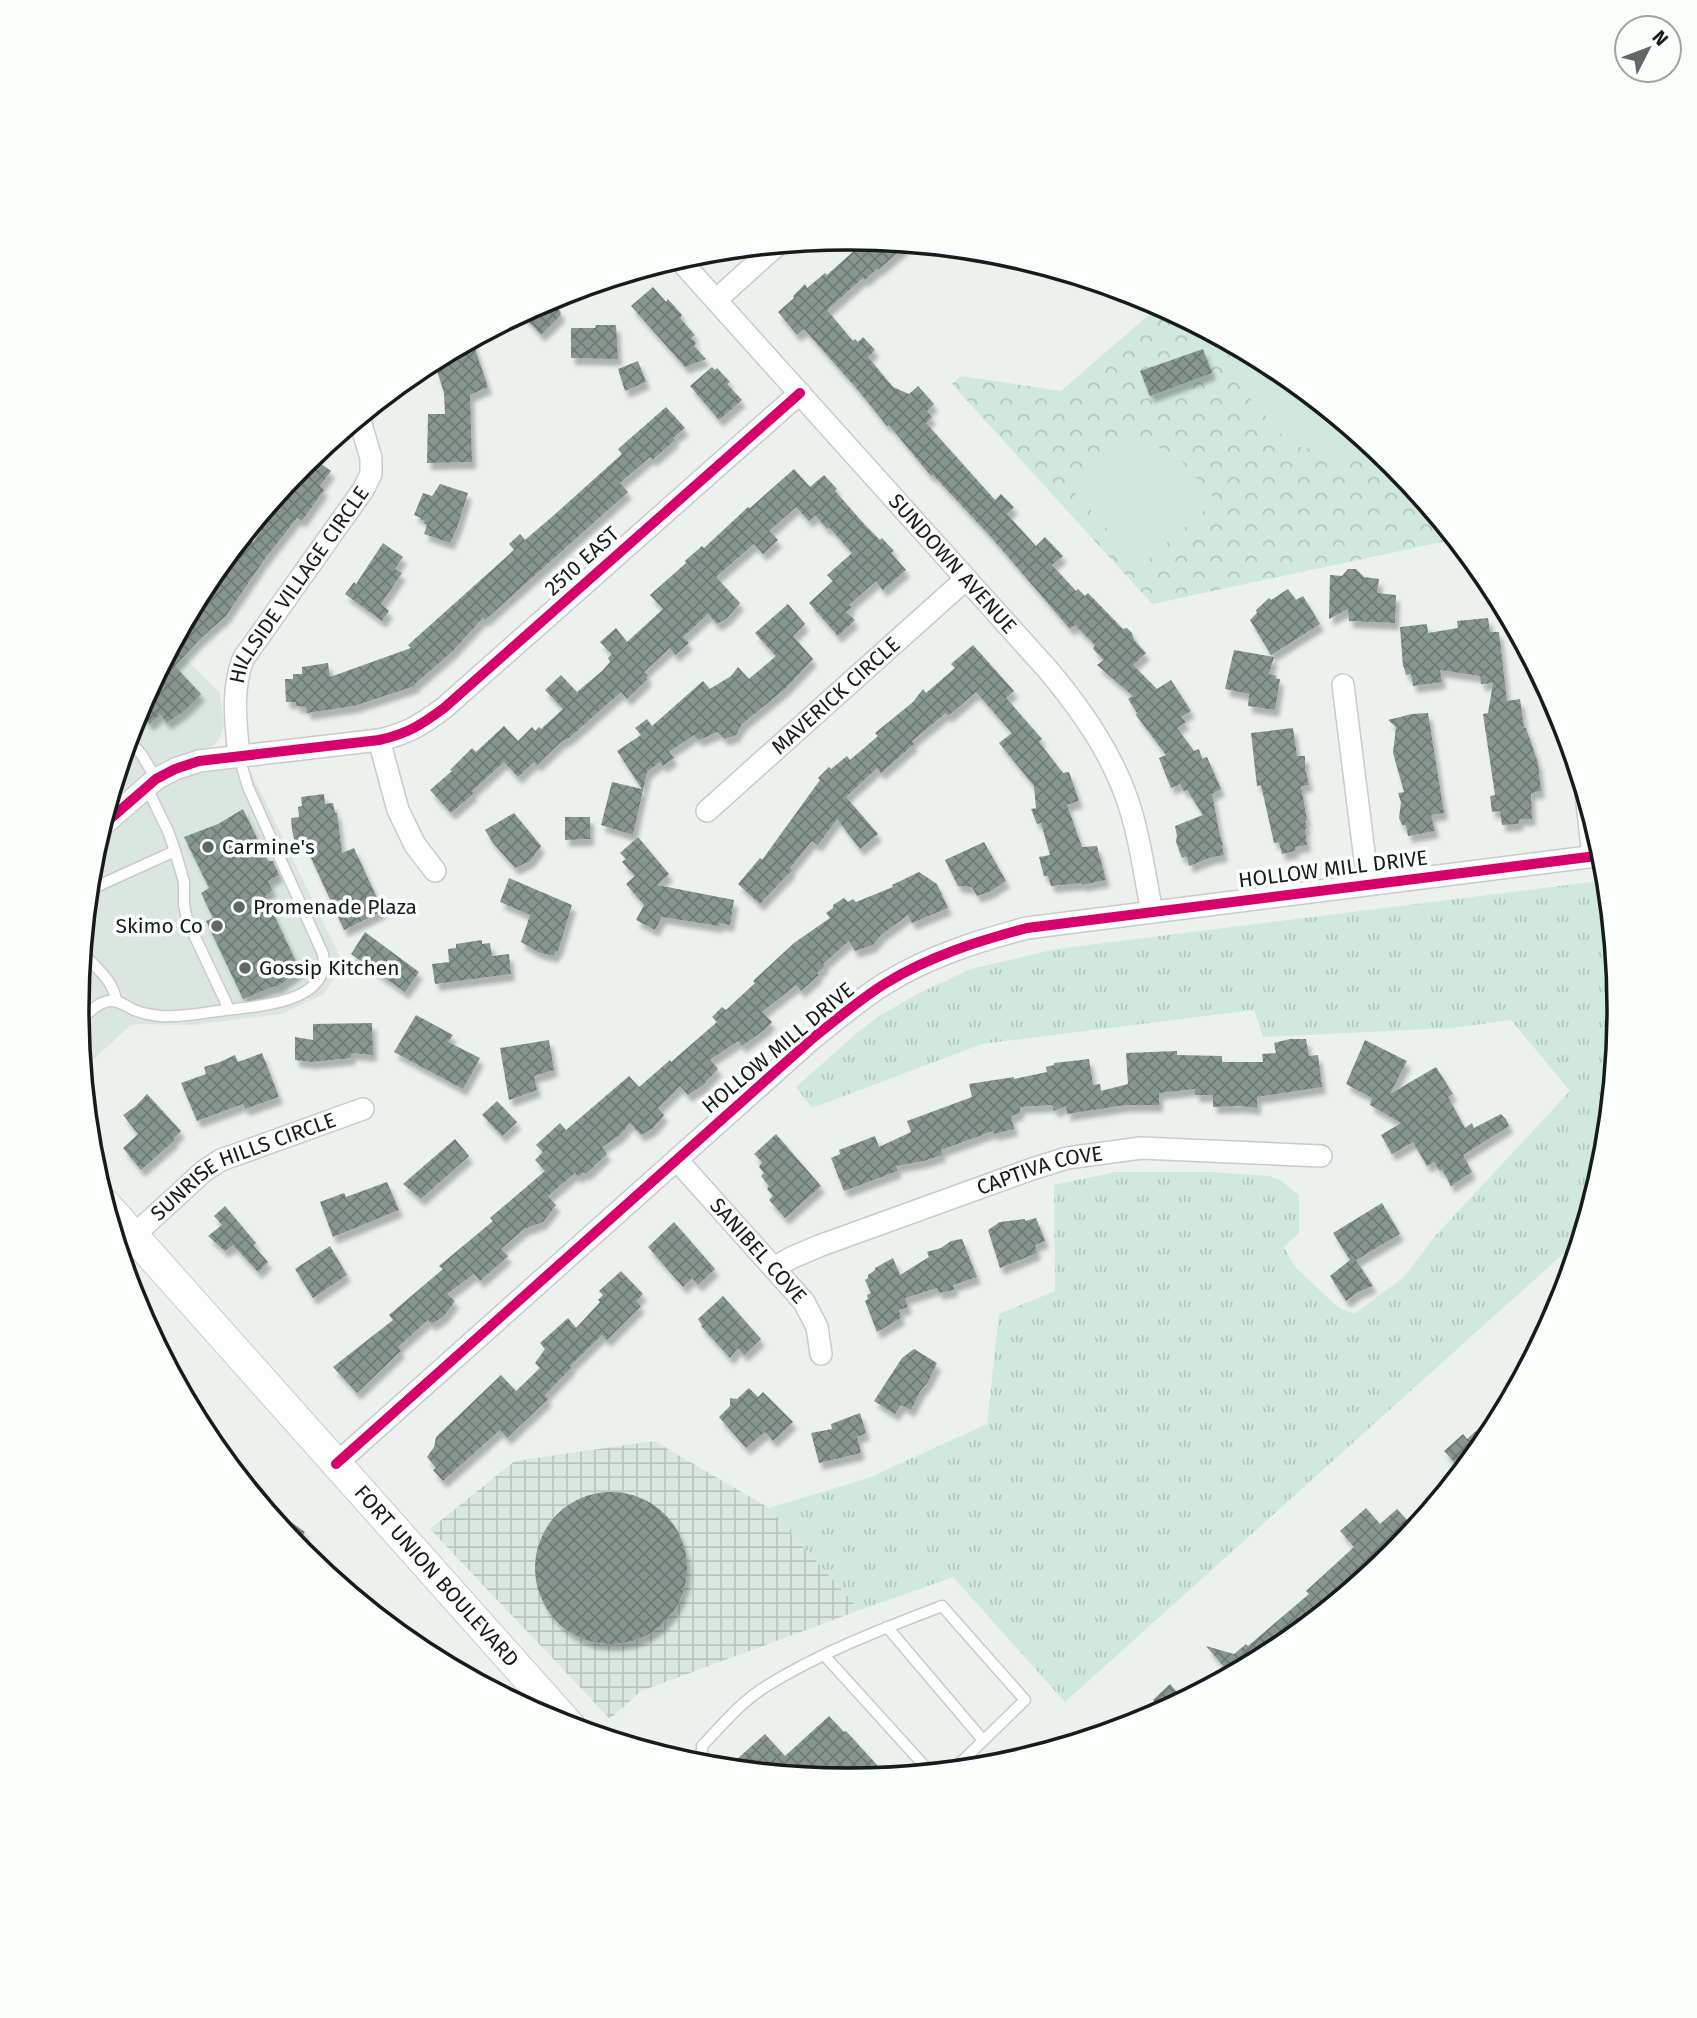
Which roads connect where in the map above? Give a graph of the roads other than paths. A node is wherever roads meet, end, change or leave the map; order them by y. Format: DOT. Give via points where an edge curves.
graph roads {
  1 [pos="767,254"];
  2 [pos="686,267"];
  3 [pos="716,300"];
  4 [pos="800,393"];
  5 [pos="362,427"];
  6 [pos="966,579"];
  7 [pos="1343,685"];
  8 [pos="379,740"];
  9 [pos="136,748"];
  10 [pos="239,757"];
  11 [pos="151,783"];
  12 [pos="707,811"];
  13 [pos="114,815"];
  14 [pos="175,850"];
  15 [pos="1592,857"];
  16 [pos="436,871"];
  17 [pos="1368,884"];
  18 [pos="100,885"];
  19 [pos="1152,912"];
  20 [pos="91,962"];
  21 [pos="116,1001"];
  22 [pos="229,1009"];
  23 [pos="89,1013"];
  24 [pos="363,1109"];
  25 [pos="1321,1156"];
  26 [pos="677,1160"];
  27 [pos="120,1221"];
  28 [pos="133,1236"];
  29 [pos="774,1268"];
  30 [pos="821,1354"];
  31 [pos="336,1464"];
  32 [pos="887,1627"];
  33 [pos="824,1655"];
  34 [pos="554,1708"];
  35 [pos="983,1740"];
  36 [pos="702,1754"];
  37 [pos="964,1759"];
  38 [pos="922,1765"];
  1 -- 3 [label="street"];
  2 -- 3 [label="street, SUNDOWN AVENUE"];
  3 -- 4 [label="street, SUNDOWN AVENUE"];
  4 -- 6 [label="street, SUNDOWN AVENUE"];
  4 -- 8 [label="street, 2510 EAST" via="444,708 402,735"];
  5 -- 10 [label="street, HILLSIDE VILLAGE CIRCLE" via="371,458 371,474 363,490 243,659 236,678"];
  6 -- 12 [label="street, MAVERICK CIRCLE"];
  6 -- 19 [label="street, SUNDOWN AVENUE" via="1076,703 1098,737 1130,809"];
  7 -- 17 [label="street"];
  8 -- 10 [label="street, 2510 EAST"];
  8 -- 16 [label="street" via="398,810 415,845"];
  9 -- 11 [label="lane"];
  10 -- 11 [label="street, 2510 EAST" via="200,761"];
  10 -- 22 [label="lane" via="325,964 318,980 297,996"];
  11 -- 13 [label="street, 2510 EAST"];
  11 -- 14 [label="lane"];
  14 -- 18 [label="lane"];
  14 -- 22 [label="lane" via="187,920"];
  15 -- 17 [label="street, HOLLOW MILL DRIVE"];
  17 -- 19 [label="street, HOLLOW MILL DRIVE"];
  19 -- 26 [label="street, HOLLOW MILL DRIVE" via="1027,928 929,960 848,1009"];
  20 -- 21 [label="lane" via="115,991"];
  21 -- 22 [label="lane" via="158,1016"];
  21 -- 23 [label="lane" via="107,1001"];
  24 -- 28 [label="street, SUNRISE HILLS CIRCLE" via="220,1160"];
  25 -- 29 [label="street, CAPTIVA COVE" via="1141,1149 1068,1158 819,1246"];
  26 -- 29 [label="street, SANIBEL COVE"];
  26 -- 31 [label="street, HOLLOW MILL DRIVE"];
  27 -- 28 [label="main road, FORT UNION BOULEVARD"];
  28 -- 31 [label="main road, FORT UNION BOULEVARD"];
  29 -- 30 [label="street, SANIBEL COVE" via="804,1302 817,1327"];
  31 -- 34 [label="main road, FORT UNION BOULEVARD"];
  32 -- 33 [label="lane"];
  32 -- 35 [label="lane"];
  32 -- 35 [label="lane" via="942,1606 1025,1700"];
  33 -- 36 [label="lane" via="764,1688 702,1746"];
  33 -- 38 [label="lane"];
  35 -- 37 [label="lane"];
}
